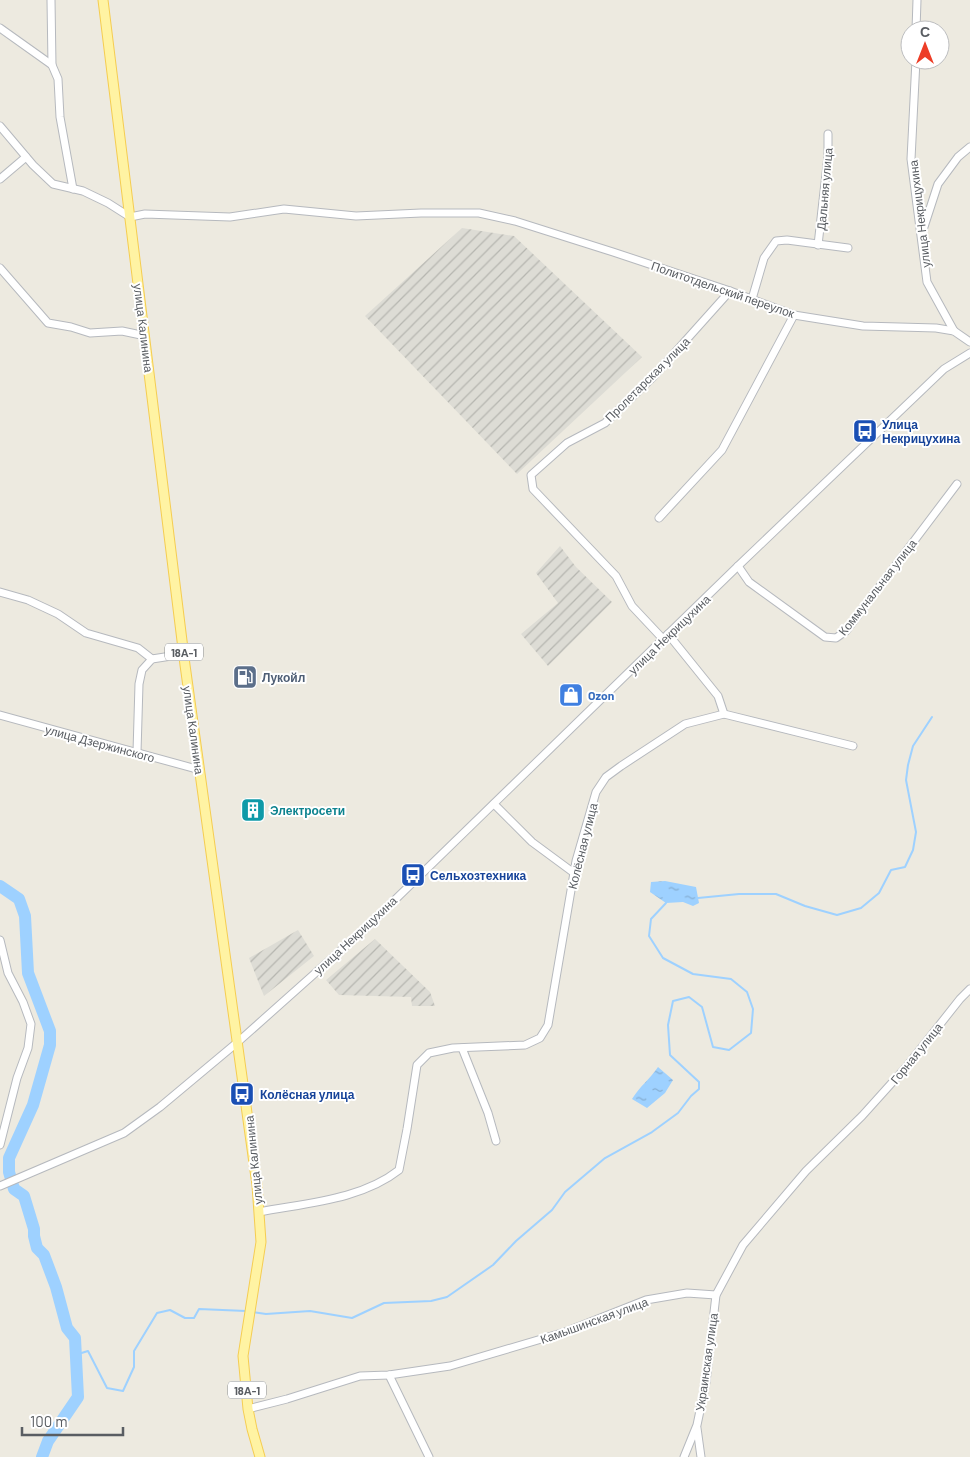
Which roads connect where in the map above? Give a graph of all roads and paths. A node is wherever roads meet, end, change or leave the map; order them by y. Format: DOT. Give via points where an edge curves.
graph roads {
  1 [pos="51,0"];
  2 [pos="103,0"];
  3 [pos="917,0"];
  4 [pos="916,20"];
  5 [pos="0,28"];
  6 [pos="52,65"];
  7 [pos="915,70"];
  8 [pos="0,126"];
  9 [pos="828,134"];
  10 [pos="970,147"];
  11 [pos="26,157"];
  12 [pos="0,179"];
  13 [pos="73,189"];
  14 [pos="130,217"];
  15 [pos="921,236"];
  16 [pos="818,245"];
  17 [pos="848,248"];
  18 [pos="0,268"];
  19 [pos="730,291"];
  20 [pos="752,299"];
  21 [pos="794,315"];
  22 [pos="954,331"];
  23 [pos="145,339"];
  24 [pos="970,342"];
  25 [pos="970,353"];
  26 [pos="957,484"];
  27 [pos="659,518"];
  28 [pos="738,566"];
  29 [pos="0,592"];
  30 [pos="666,637"];
  31 [pos="184,654"];
  32 [pos="152,659"];
  33 [pos="724,714"];
  34 [pos="0,715"];
  35 [pos="853,746"];
  36 [pos="137,752"];
  37 [pos="200,770"];
  38 [pos="494,804"];
  39 [pos="574,873"];
  40 [pos="0,940"];
  41 [pos="8,973"];
  42 [pos="0,977"];
  43 [pos="970,989"];
  44 [pos="239,1041"];
  45 [pos="462,1048"];
  46 [pos="496,1141"];
  47 [pos="0,1145"];
  48 [pos="0,1186"];
  49 [pos="259,1212"];
  50 [pos="716,1295"];
  51 [pos="389,1375"];
  52 [pos="248,1409"];
  53 [pos="697,1425"];
  54 [pos="260,1457"];
  55 [pos="429,1457"];
  56 [pos="684,1457"];
  57 [pos="701,1457"];
  1 -- 6 [label="street"];
  2 -- 14 [label="main road, улица Калинина / 18А-1"];
  3 -- 4 [label="street"];
  5 -- 6 [label="street"];
  6 -- 13 [label="street" via="58,79 60,117"];
  7 -- 15 [label="street, улица Некрицухина" via="911,159"];
  8 -- 11 [label="street"];
  9 -- 16 [label="street, Дальняя улица"];
  10 -- 15 [label="street" via="958,157 938,184"];
  11 -- 12 [label="street"];
  11 -- 13 [label="street" via="53,184"];
  13 -- 14 [label="street" via="108,203"];
  14 -- 19 [label="street, Политотдельский переулок" via="145,214 230,217 284,208 356,216 480,213 515,221"];
  14 -- 23 [label="main road, улица Калинина / 18А-1"];
  15 -- 22 [label="street, улица Некрицухина" via="927,282"];
  16 -- 17 [label="street"];
  16 -- 20 [label="street" via="776,241 764,258"];
  18 -- 23 [label="street" via="48,323 90,333 122,331 142,335"];
  19 -- 20 [label="street, Политотдельский переулок"];
  19 -- 30 [label="street, Пролетарская улица" via="653,377 605,423 567,444 531,475 532,489 616,576 632,606"];
  20 -- 21 [label="street, Политотдельский переулок"];
  21 -- 22 [label="street, Политотдельский переулок" via="863,326"];
  21 -- 27 [label="street" via="722,450"];
  22 -- 24 [label="street, Политотдельский переулок"];
  23 -- 31 [label="main road, улица Калинина / 18А-1"];
  25 -- 28 [label="street, улица Некрицухина" via="944,369"];
  26 -- 28 [label="street, Коммунальная улица" via="846,631 836,638 817,632 749,582"];
  28 -- 30 [label="street, улица Некрицухина"];
  29 -- 32 [label="street" via="58,614 86,633 138,648"];
  30 -- 33 [label="street" via="718,696"];
  30 -- 38 [label="street, улица Некрицухина"];
  31 -- 32 [label="street"];
  31 -- 37 [label="main road, улица Калинина / 18А-1"];
  32 -- 36 [label="street" via="142,670 139,684"];
  33 -- 35 [label="street, Колёсная улица"];
  33 -- 39 [label="street, Колёсная улица" via="685,724 606,777 596,792"];
  34 -- 36 [label="street, улица Дзержинского"];
  36 -- 37 [label="street, улица Дзержинского"];
  37 -- 44 [label="main road, улица Калинина / 18А-1"];
  38 -- 39 [label="street" via="532,842"];
  38 -- 44 [label="street, улица Некрицухина" via="368,926"];
  39 -- 45 [label="street, Колёсная улица" via="548,1024 540,1038 525,1045"];
  40 -- 41 [label="street"];
  41 -- 42 [label="street"];
  41 -- 47 [label="street" via="31,1024 28,1048"];
  43 -- 50 [label="street, Горная улица" via="907,1066 806,1171 743,1245"];
  44 -- 48 [label="street, улица Некрицухина" via="124,1133"];
  44 -- 49 [label="main road, улица Калинина / 18А-1"];
  45 -- 46 [label="street"];
  45 -- 49 [label="street, Колёсная улица" via="429,1053 417,1065 398,1170 385,1181 359,1193"];
  49 -- 52 [label="main road, улица Калинина / 18А-1" via="261,1242 243,1356"];
  50 -- 51 [label="street, Камышинская улица" via="687,1293 646,1300 565,1332 459,1363"];
  50 -- 53 [label="street, Украинская улица" via="706,1382"];
  51 -- 52 [label="street, Камышинская улица" via="360,1376"];
  51 -- 55 [label="street"];
  52 -- 54 [label="main road, улица Калинина / 18А-1"];
  53 -- 56 [label="street, Украинская улица"];
  53 -- 57 [label="street"];
}
